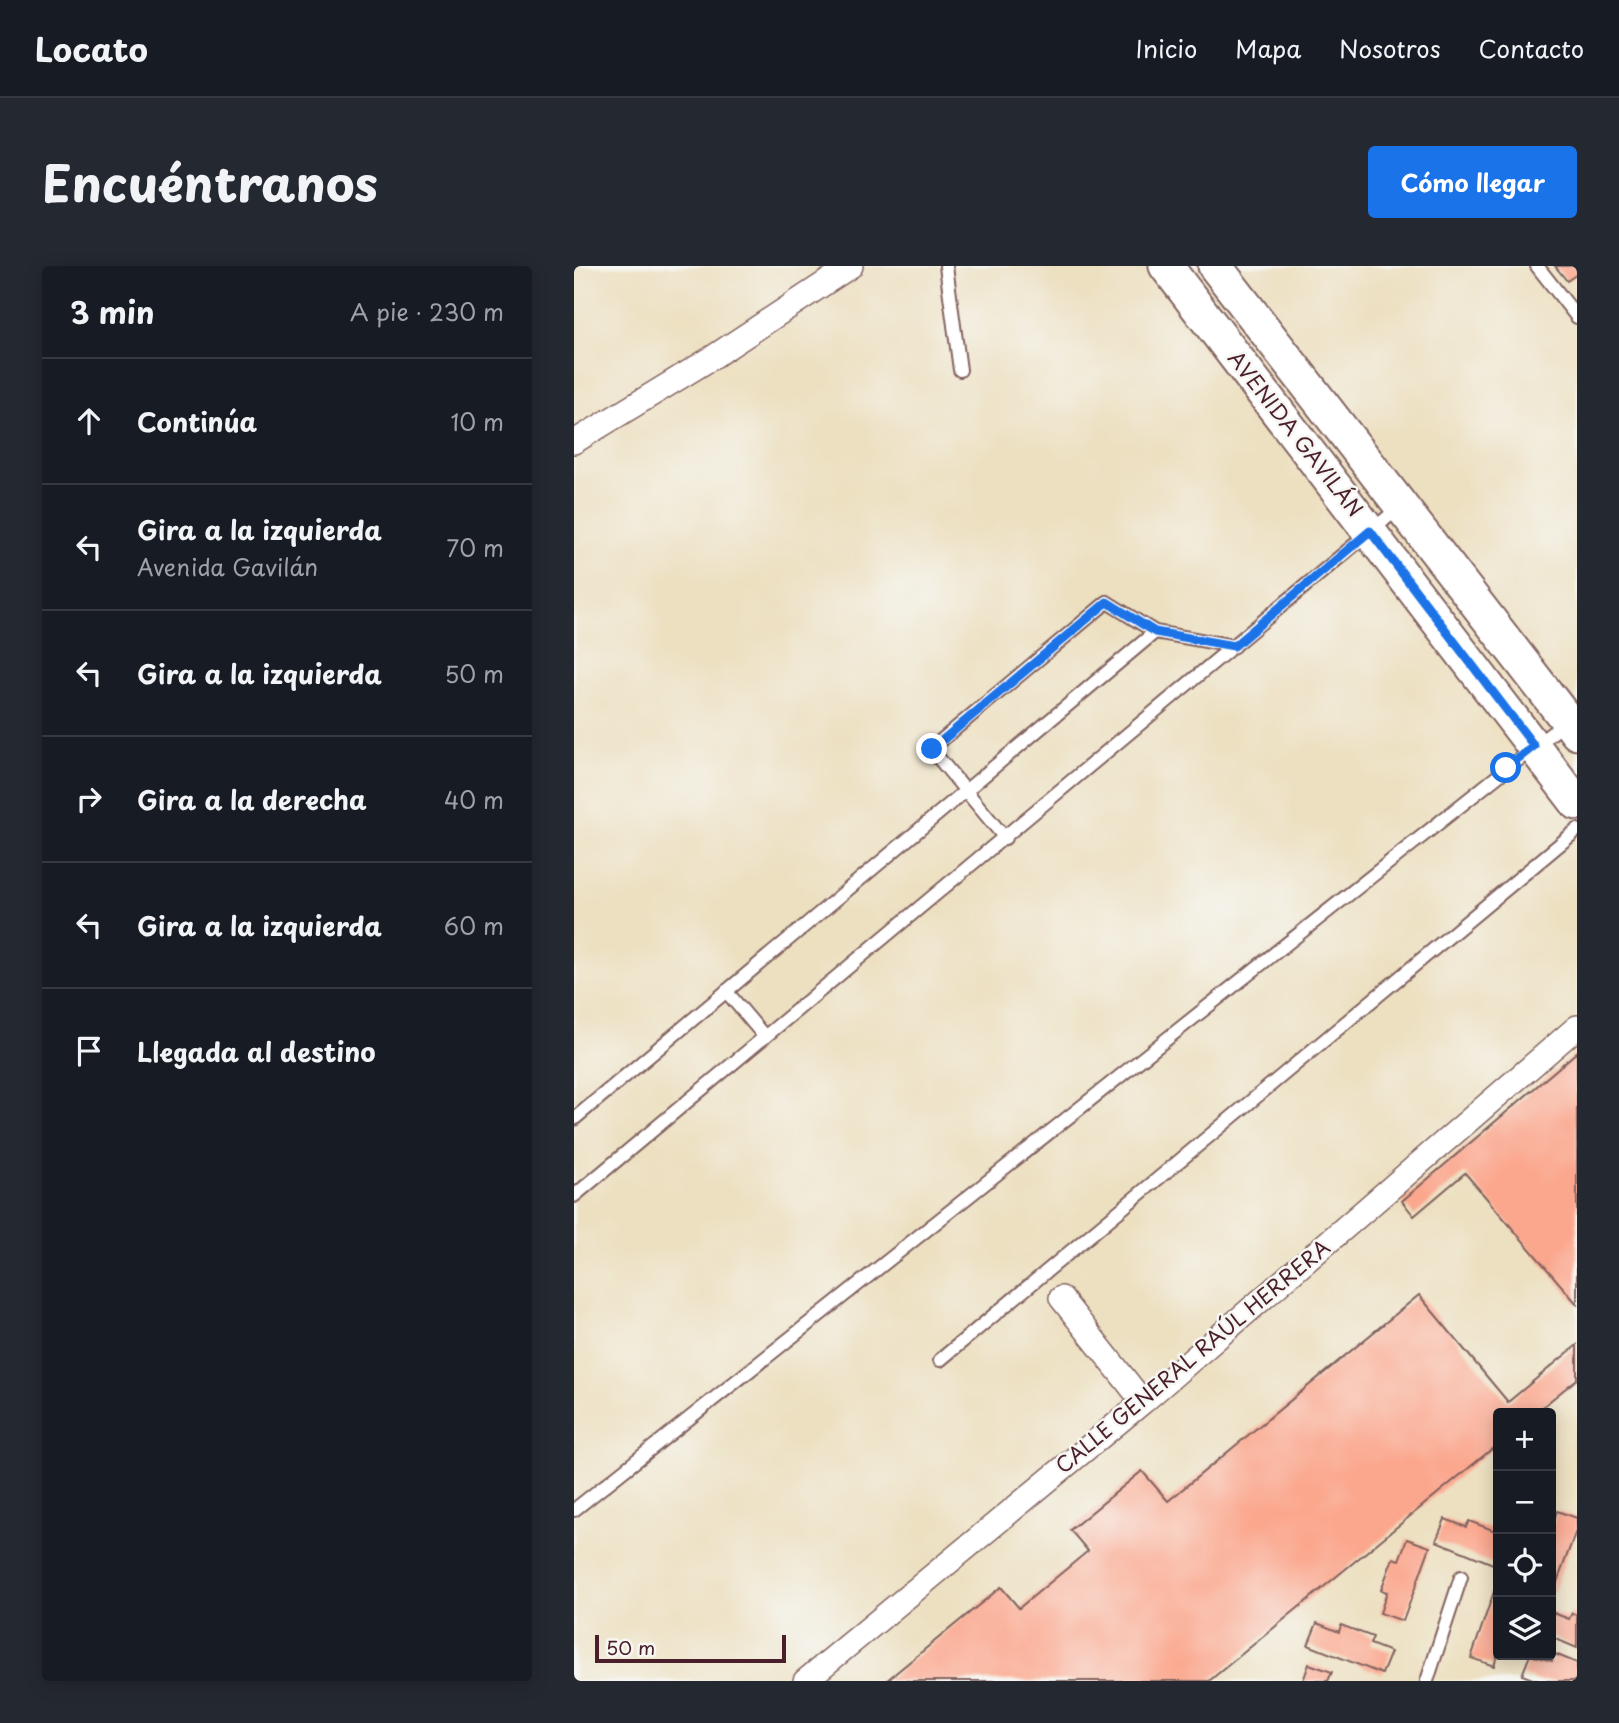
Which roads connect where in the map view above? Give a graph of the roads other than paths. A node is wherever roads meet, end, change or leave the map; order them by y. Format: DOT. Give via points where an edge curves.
graph roads {
  1 [pos="851,266"];
  2 [pos="946,266"];
  3 [pos="1166,266"];
  4 [pos="1215,266"];
  5 [pos="1537,266"];
  6 [pos="1577,317"];
  7 [pos="960,370"];
  8 [pos="574,442"];
  9 [pos="1402,506"];
  10 [pos="1370,531"];
  11 [pos="1155,632"];
  12 [pos="1234,646"];
  13 [pos="1572,727"];
  14 [pos="1534,746"];
  15 [pos="966,790"];
  16 [pos="1577,803"];
  17 [pos="1577,830"];
  18 [pos="1005,838"];
  19 [pos="726,991"];
  20 [pos="1577,1027"];
  21 [pos="765,1037"];
  22 [pos="574,1119"];
  23 [pos="574,1196"];
  24 [pos="1061,1297"];
  25 [pos="940,1360"];
  26 [pos="1143,1402"];
  27 [pos="574,1510"];
  28 [pos="1461,1577"];
  29 [pos="805,1681"];
  30 [pos="1427,1681"];
  1 -- 8 [label="street"];
  2 -- 7 [label="lane"];
  3 -- 10 [label="main road, AVENIDA GAVILÁN"];
  4 -- 9 [label="main road, AVENIDA GAVILÁN"];
  5 -- 6 [label="lane"];
  9 -- 10 [label="lane"];
  9 -- 13 [label="main road, AVENIDA GAVILÁN"];
  10 -- 12 [label="lane"];
  10 -- 14 [label="main road, AVENIDA GAVILÁN"];
  11 -- 12 [label="lane"];
  11 -- 15 [label="lane"];
  11 -- 15 [label="lane" via="1107,602 932,749"];
  12 -- 18 [label="lane"];
  13 -- 14 [label="lane"];
  14 -- 16 [label="main road, AVENIDA GAVILÁN"];
  14 -- 27 [label="lane"];
  15 -- 18 [label="lane"];
  15 -- 19 [label="lane"];
  17 -- 25 [label="lane"];
  18 -- 21 [label="lane"];
  19 -- 21 [label="lane"];
  19 -- 22 [label="lane"];
  20 -- 26 [label="street, CALLE GENERAL RAÚL HERRERA"];
  21 -- 23 [label="lane"];
  24 -- 26 [label="street"];
  26 -- 29 [label="street, CALLE GENERAL RAÚL HERRERA"];
  28 -- 30 [label="lane"];
}
